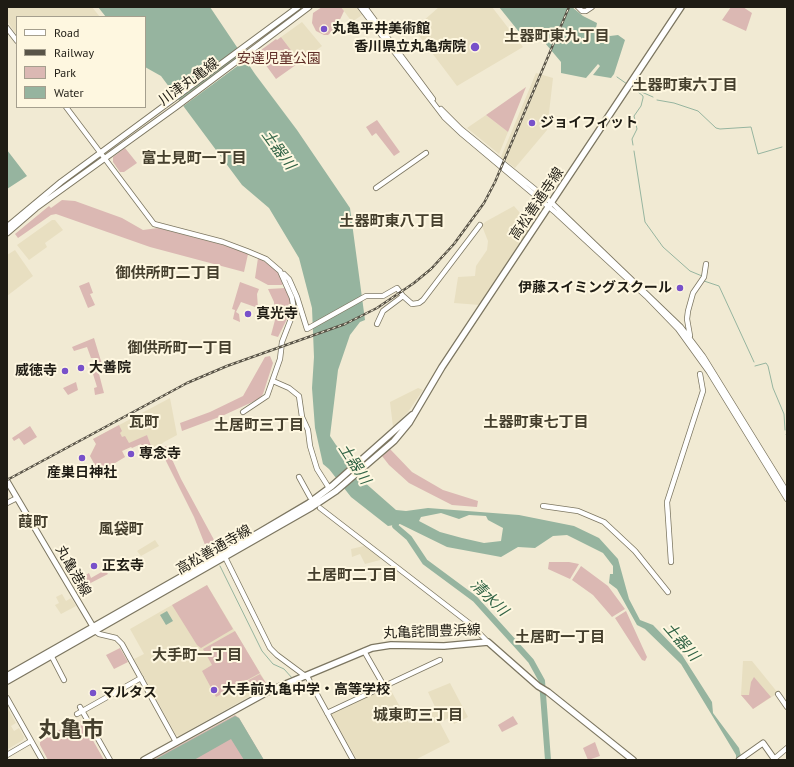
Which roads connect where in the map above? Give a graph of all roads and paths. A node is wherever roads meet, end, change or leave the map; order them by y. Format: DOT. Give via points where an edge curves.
graph roads {
  1 [pos="298,7"];
  2 [pos="309,7"];
  3 [pos="360,7"];
  4 [pos="365,7"];
  5 [pos="578,7"];
  6 [pos="592,7"];
  7 [pos="681,7"];
  8 [pos="7,28"];
  9 [pos="16,40"];
  10 [pos="67,108"];
  11 [pos="100,152"];
  12 [pos="426,153"];
  13 [pos="104,158"];
  14 [pos="376,188"];
  15 [pos="550,205"];
  16 [pos="480,225"];
  17 [pos="7,227"];
  18 [pos="7,233"];
  19 [pos="706,264"];
  20 [pos="280,271"];
  21 [pos="403,296"];
  22 [pos="377,324"];
  23 [pos="689,339"];
  24 [pos="700,374"];
  25 [pos="273,381"];
  26 [pos="243,412"];
  27 [pos="299,477"];
  28 [pos="7,481"];
  29 [pos="333,488"];
  30 [pos="787,492"];
  31 [pos="310,497"];
  32 [pos="16,498"];
  33 [pos="787,499"];
  34 [pos="7,503"];
  35 [pos="543,506"];
  36 [pos="320,508"];
  37 [pos="224,555"];
  38 [pos="671,562"];
  39 [pos="668,592"];
  40 [pos="94,629"];
  41 [pos="488,642"];
  42 [pos="364,651"];
  43 [pos="50,654"];
  44 [pos="440,660"];
  45 [pos="304,675"];
  46 [pos="7,676"];
  47 [pos="141,678"];
  48 [pos="64,680"];
  49 [pos="7,681"];
  50 [pos="384,686"];
  51 [pos="778,694"];
  52 [pos="7,698"];
  53 [pos="787,707"];
  54 [pos="81,709"];
  55 [pos="327,713"];
  56 [pos="77,714"];
  57 [pos="32,741"];
  58 [pos="176,742"];
  59 [pos="787,748"];
  60 [pos="7,755"];
  61 [pos="42,760"];
  62 [pos="110,760"];
  63 [pos="144,760"];
  64 [pos="353,760"];
  65 [pos="633,760"];
  66 [pos="739,760"];
  67 [pos="774,760"];
  1 -- 11 [label="main road, 川津丸亀線"];
  2 -- 13 [label="main road, 川津丸亀線"];
  3 -- 15 [label="street" via="444,117"];
  4 -- 15 [label="street" via="443,111"];
  5 -- 6 [label="street" via="582,11"];
  7 -- 15 [label="main road, 高松善通寺線"];
  8 -- 9 [label="street"];
  10 -- 11 [label="street"];
  11 -- 13 [label="street"];
  11 -- 17 [label="main road, 川津丸亀線"];
  12 -- 14 [label="street"];
  13 -- 18 [label="main road, 川津丸亀線" via="36,208"];
  13 -- 20 [label="street" via="154,224 223,242 266,259"];
  15 -- 23 [label="street" via="663,307"];
  15 -- 29 [label="main road, 高松善通寺線" via="413,414 389,441"];
  16 -- 21 [label="street" via="424,300 412,304"];
  19 -- 23 [label="street" via="704,277 693,293 688,311"];
  20 -- 21 [label="street" via="289,279 307,329 366,296 383,296 397,288"];
  20 -- 25 [label="street" via="292,298 294,311 282,342"];
  21 -- 22 [label="street" via="383,311"];
  23 -- 30 [label="street"];
  23 -- 33 [label="street"];
  24 -- 38 [label="street" via="703,391 667,502"];
  25 -- 26 [label="street" via="267,396"];
  25 -- 29 [label="street" via="299,396 302,417 308,430 317,469"];
  27 -- 31 [label="street"];
  28 -- 32 [label="main road, 丸亀港線"];
  29 -- 37 [label="main road, 高松善通寺線"];
  32 -- 34 [label="street"];
  32 -- 40 [label="main road, 丸亀港線"];
  35 -- 39 [label="street" via="578,511 604,522 635,550"];
  36 -- 41 [label="street" via="469,623"];
  37 -- 40 [label="main road, 高松善通寺線"];
  37 -- 45 [label="street" via="270,648"];
  40 -- 43 [label="main road, 高松善通寺線"];
  40 -- 47 [label="street" via="119,640"];
  41 -- 42 [label="main road, 丸亀詫間豊浜線" via="431,647 387,645"];
  41 -- 65 [label="main road, 丸亀詫間豊浜線" via="538,686"];
  42 -- 45 [label="main road, 丸亀詫間豊浜線"];
  42 -- 50 [label="street"];
  43 -- 46 [label="main road, 高松善通寺線"];
  43 -- 48 [label="street"];
  43 -- 49 [label="main road, 高松善通寺線"];
  44 -- 50 [label="street"];
  45 -- 55 [label="street"];
  45 -- 58 [label="main road, 丸亀詫間豊浜線"];
  47 -- 54 [label="street"];
  47 -- 58 [label="street"];
  50 -- 55 [label="street"];
  51 -- 53 [label="street"];
  52 -- 57 [label="street"];
  54 -- 56 [label="street"];
  54 -- 62 [label="street"];
  55 -- 64 [label="street"];
  57 -- 60 [label="street"];
  57 -- 61 [label="street"];
  58 -- 63 [label="main road, 丸亀詫間豊浜線"];
  59 -- 67 [label="street"];
  66 -- 67 [label="main road" via="763,743"];
}
